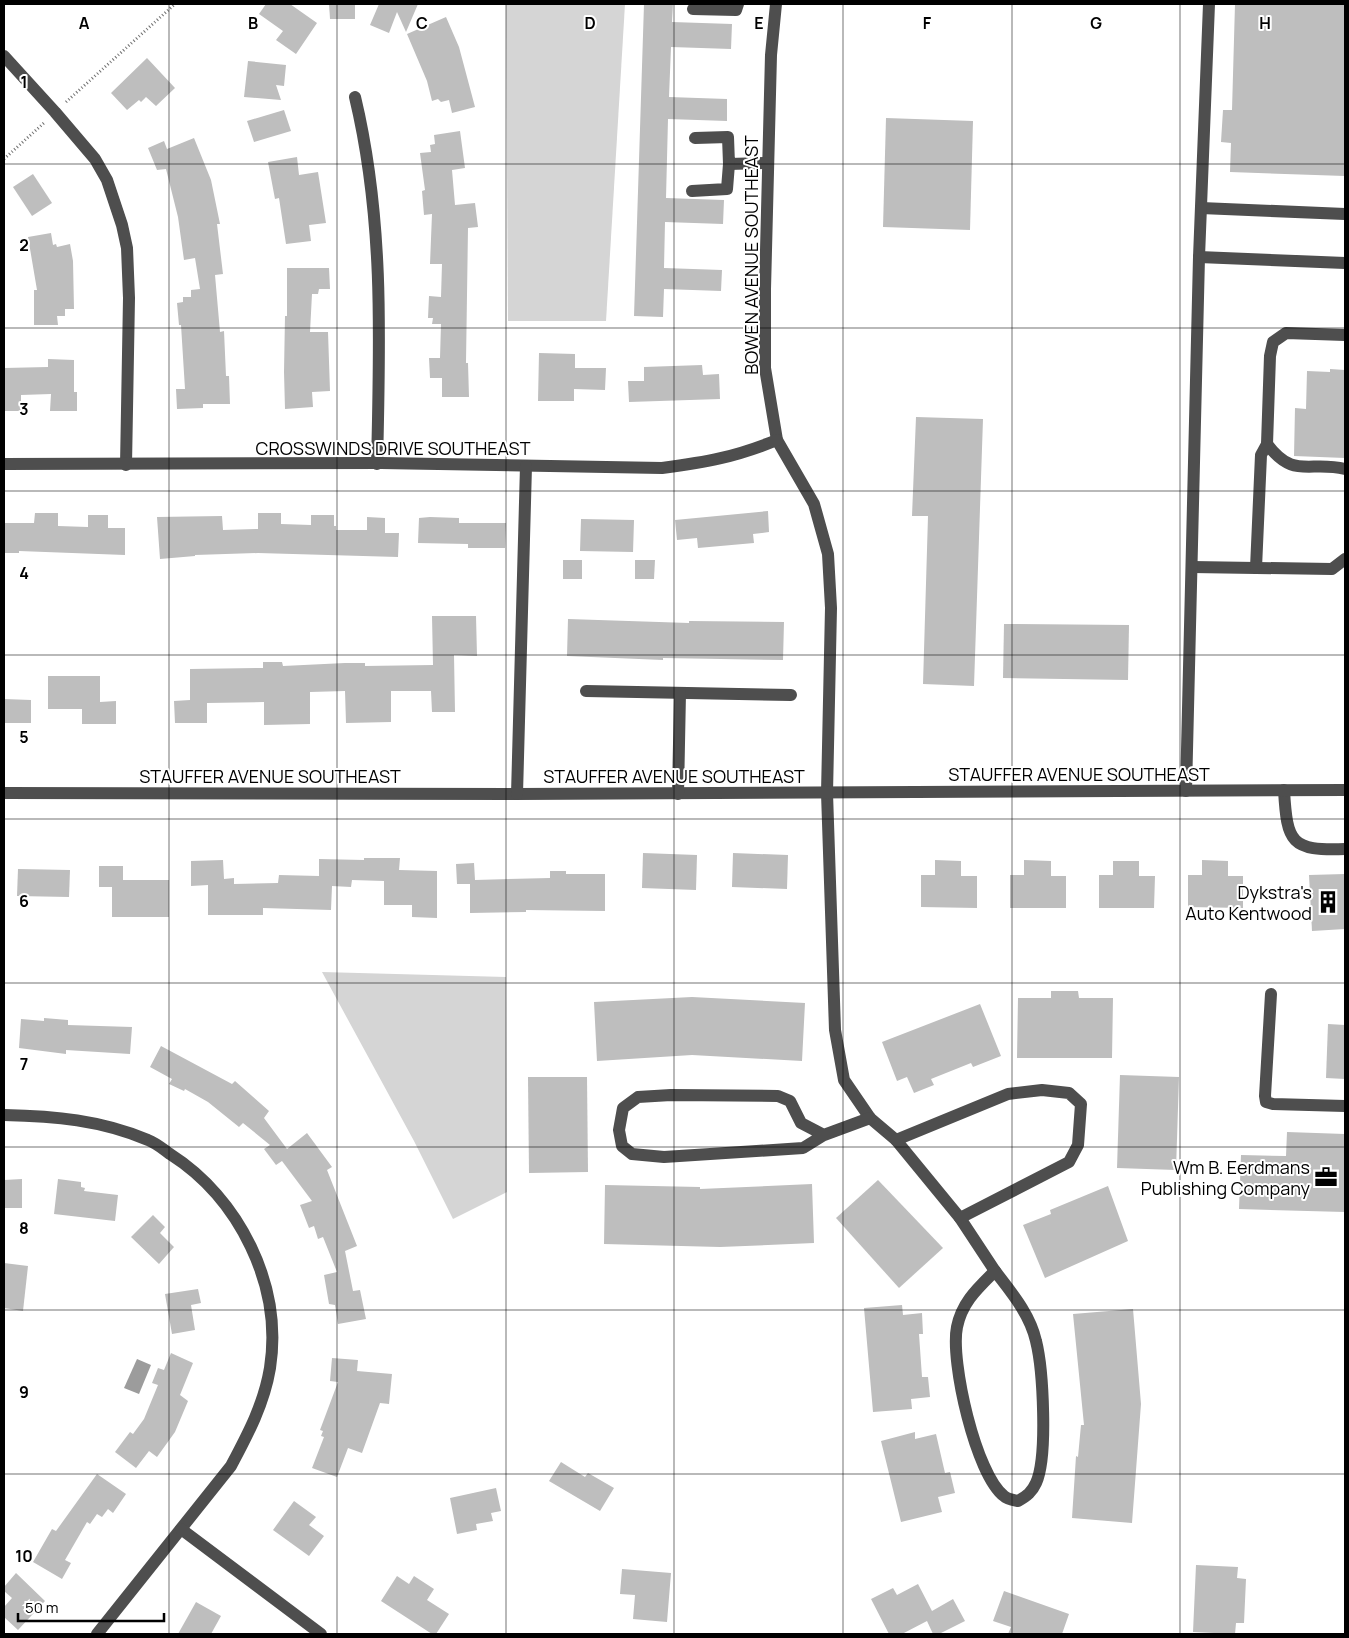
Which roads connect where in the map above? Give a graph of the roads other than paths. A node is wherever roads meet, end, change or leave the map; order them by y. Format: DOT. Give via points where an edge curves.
graph roads {
  1 [pos="738,4"];
  2 [pos="776,4"];
  3 [pos="1208,4"];
  4 [pos="693,9"];
  5 [pos="4,56"];
  6 [pos="355,97"];
  7 [pos="695,138"];
  8 [pos="768,163"];
  9 [pos="729,164"];
  10 [pos="692,191"];
  11 [pos="1201,208"];
  12 [pos="1345,214"];
  13 [pos="1199,257"];
  14 [pos="1345,263"];
  15 [pos="1345,335"];
  16 [pos="777,440"];
  17 [pos="1267,444"];
  18 [pos="4,464"];
  19 [pos="126,464"];
  20 [pos="377,464"];
  21 [pos="526,466"];
  22 [pos="1345,468"];
  23 [pos="1345,559"];
  24 [pos="1192,567"];
  25 [pos="1256,568"];
  26 [pos="586,691"];
  27 [pos="680,693"];
  28 [pos="791,695"];
  29 [pos="1284,790"];
  30 [pos="1345,790"];
  31 [pos="1186,791"];
  32 [pos="4,793"];
  33 [pos="827,793"];
  34 [pos="517,794"];
  35 [pos="678,794"];
  36 [pos="1345,849"];
  37 [pos="1271,994"];
  38 [pos="1345,1106"];
  39 [pos="4,1115"];
  40 [pos="870,1118"];
  41 [pos="824,1135"];
  42 [pos="896,1140"];
  43 [pos="960,1218"];
  44 [pos="995,1271"];
  45 [pos="181,1529"];
  46 [pos="97,1634"];
  47 [pos="321,1634"];
  1 -- 4 [label="street" via="736,10"];
  2 -- 8 [label="street, BOWEN AVENUE SOUTHEAST"];
  3 -- 11 [label="street"];
  5 -- 19 [label="street" via="102,169 121,222 129,298"];
  6 -- 20 [label="street" via="370,178 378,257"];
  7 -- 9 [label="street" via="728,137"];
  8 -- 9 [label="street"];
  8 -- 16 [label="street, BOWEN AVENUE SOUTHEAST" via="765,368"];
  9 -- 10 [label="street" via="727,189"];
  11 -- 12 [label="street"];
  11 -- 13 [label="street"];
  13 -- 14 [label="street"];
  13 -- 24 [label="street"];
  15 -- 17 [label="street" via="1286,333 1273,342"];
  16 -- 21 [label="street, CROSSWINDS DRIVE SOUTHEAST" via="738,455 662,468"];
  16 -- 33 [label="street, BOWEN AVENUE SOUTHEAST" via="814,504 828,554 831,608"];
  17 -- 22 [label="street" via="1281,461 1295,466"];
  17 -- 25 [label="street" via="1261,455"];
  18 -- 19 [label="street, CROSSWINDS DRIVE SOUTHEAST"];
  19 -- 20 [label="street, CROSSWINDS DRIVE SOUTHEAST"];
  20 -- 21 [label="street, CROSSWINDS DRIVE SOUTHEAST"];
  21 -- 34 [label="street"];
  23 -- 25 [label="street" via="1332,569"];
  24 -- 25 [label="street"];
  24 -- 31 [label="street"];
  26 -- 27 [label="street"];
  27 -- 28 [label="street"];
  27 -- 35 [label="street"];
  29 -- 30 [label="street, STAUFFER AVENUE SOUTHEAST"];
  29 -- 31 [label="street, STAUFFER AVENUE SOUTHEAST"];
  29 -- 36 [label="street" via="1288,832 1299,844 1315,850"];
  31 -- 33 [label="street, STAUFFER AVENUE SOUTHEAST"];
  32 -- 34 [label="street, STAUFFER AVENUE SOUTHEAST"];
  33 -- 35 [label="street, STAUFFER AVENUE SOUTHEAST"];
  33 -- 40 [label="street, BOWEN AVENUE SOUTHEAST" via="835,1030 844,1080"];
  34 -- 35 [label="street, STAUFFER AVENUE SOUTHEAST"];
  37 -- 38 [label="street" via="1266,1102"];
  39 -- 45 [label="street" via="94,1121 149,1140 193,1168 225,1202 246,1235 263,1278 270,1323 270,1366 261,1407 231,1466"];
  40 -- 41 [label="street"];
  40 -- 42 [label="street, BOWEN AVENUE SOUTHEAST"];
  41 -- 41 [label="street" via="803,1148 664,1157 632,1154 622,1146 619,1130 623,1108 638,1097 768,1096 790,1101 801,1123"];
  42 -- 43 [label="street, BOWEN AVENUE SOUTHEAST"];
  42 -- 43 [label="street" via="1008,1094 1042,1090 1069,1094 1081,1104 1078,1145 1069,1162"];
  43 -- 44 [label="street, BOWEN AVENUE SOUTHEAST"];
  44 -- 44 [label="street, BOWEN AVENUE SOUTHEAST" via="1022,1308 1036,1340 1043,1396 1037,1481 1029,1495 1018,1501 1004,1497 980,1460 961,1390 957,1360 956,1329 962,1309 974,1291"];
  45 -- 46 [label="street"];
  45 -- 47 [label="street"];
}
